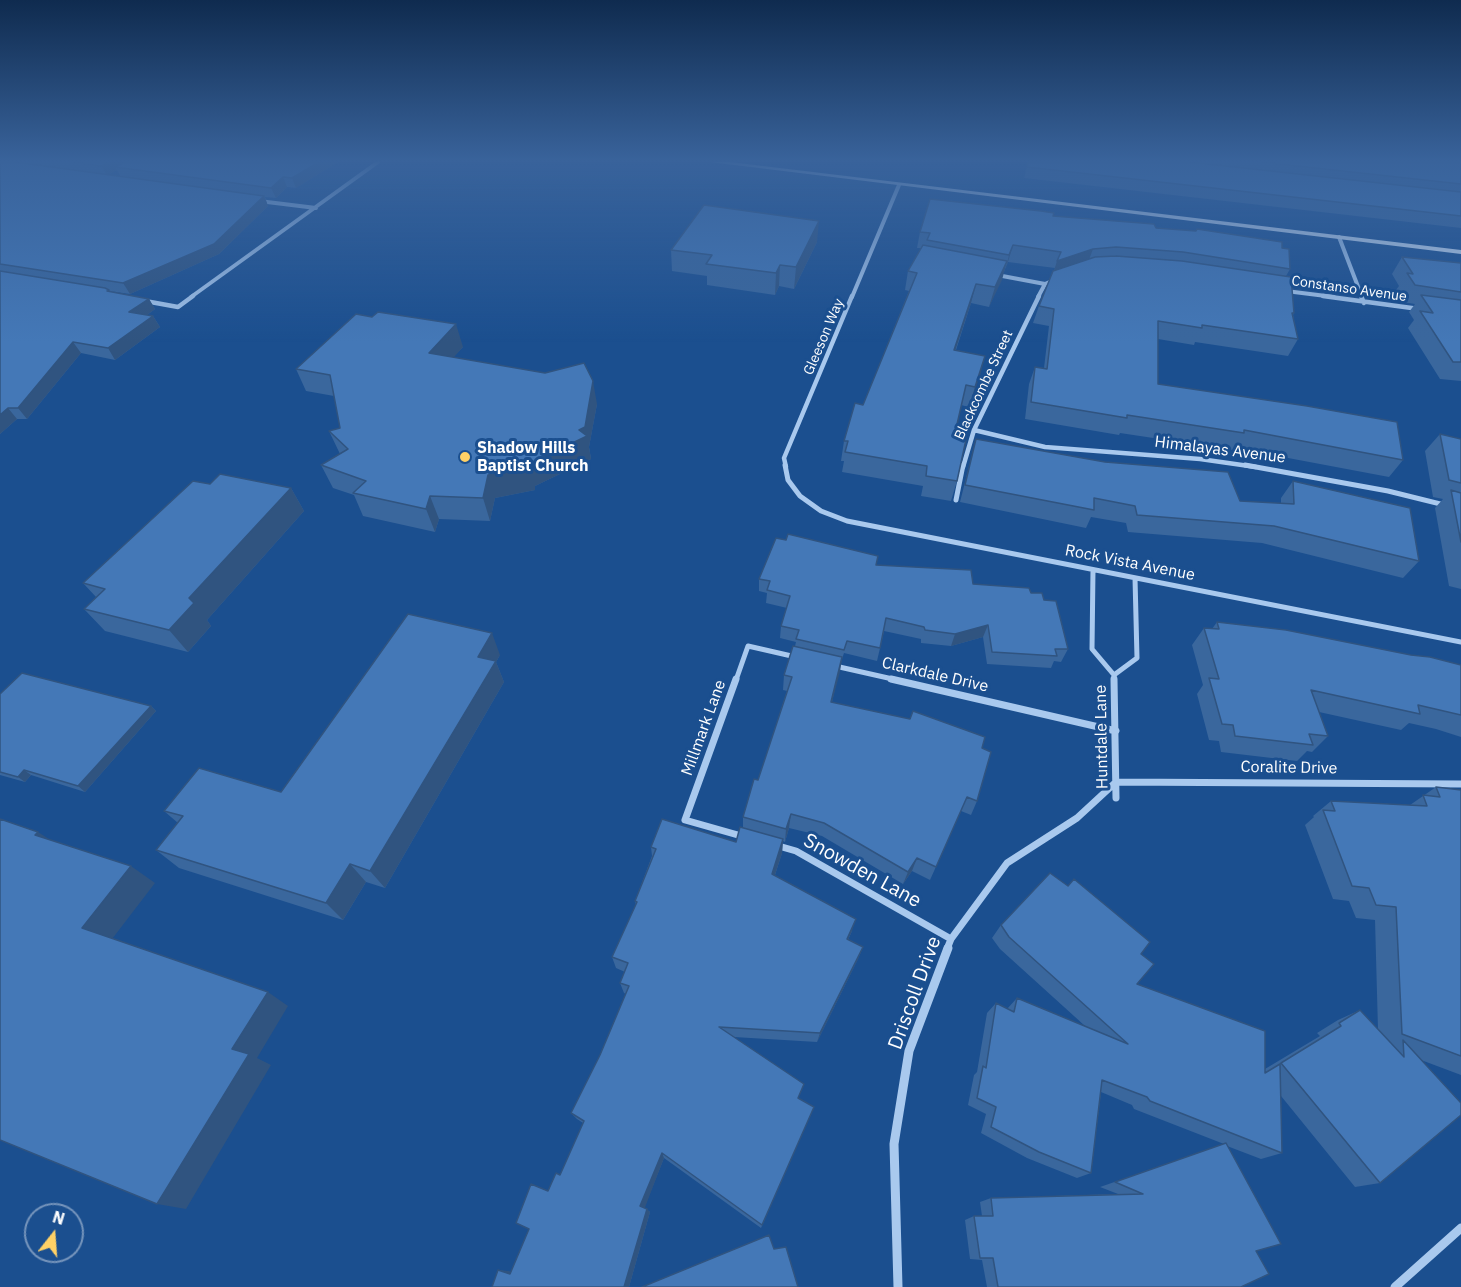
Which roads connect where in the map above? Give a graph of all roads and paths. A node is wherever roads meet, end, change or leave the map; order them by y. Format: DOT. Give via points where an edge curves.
graph roads {
  1 [pos="296,222"];
  2 [pos="883,222"];
  3 [pos="1215,222"];
  4 [pos="1339,237"];
  5 [pos="1461,252"];
  6 [pos="987,273"];
  7 [pos="1061,277"];
  8 [pos="1045,284"];
  9 [pos="1281,290"];
  10 [pos="134,299"];
  11 [pos="1364,303"];
  12 [pos="1429,310"];
  13 [pos="974,430"];
  14 [pos="800,496"];
  15 [pos="956,500"];
  16 [pos="1461,509"];
  17 [pos="1093,570"];
  18 [pos="1135,578"];
  19 [pos="1461,642"];
  20 [pos="805,659"];
  21 [pos="828,664"];
  22 [pos="1114,675"];
  23 [pos="1116,730"];
  24 [pos="1116,782"];
  25 [pos="1461,784"];
  26 [pos="1116,798"];
  27 [pos="752,839"];
  28 [pos="763,842"];
  29 [pos="951,939"];
  30 [pos="1461,1228"];
  31 [pos="898,1287"];
  32 [pos="1395,1287"];
  1 -- 10 [label="street" via="178,307"];
  2 -- 14 [label="street, Gleeson Way" via="784,458 788,480"];
  3 -- 4 [label="main road"];
  4 -- 5 [label="main road"];
  4 -- 11 [label="street"];
  6 -- 8 [label="street"];
  7 -- 8 [label="street"];
  8 -- 13 [label="street, Blackcombe Street"];
  9 -- 11 [label="street, Constanso Avenue"];
  11 -- 12 [label="street, Constanso Avenue"];
  13 -- 15 [label="street, Blackcombe Street" via="964,455"];
  13 -- 16 [label="street, Himalayas Avenue" via="1046,447 1200,459 1291,472"];
  14 -- 17 [label="street, Rock Vista Avenue" via="821,511 847,521"];
  17 -- 18 [label="street, Rock Vista Avenue"];
  17 -- 22 [label="street, Huntdale Lane" via="1092,649"];
  18 -- 19 [label="street, Rock Vista Avenue"];
  18 -- 22 [label="street, Huntdale Lane" via="1137,658"];
  20 -- 27 [label="street, Millmark Lane" via="748,646 685,820"];
  21 -- 23 [label="street, Clarkdale Drive"];
  22 -- 23 [label="street, Huntdale Lane"];
  23 -- 24 [label="street, Huntdale Lane"];
  24 -- 25 [label="street, Coralite Drive"];
  24 -- 26 [label="street, Huntdale Lane"];
  24 -- 29 [label="street, Driscoll Drive" via="1077,818 1007,863"];
  28 -- 29 [label="street, Snowden Lane" via="796,851"];
  29 -- 31 [label="street, Driscoll Drive" via="909,1051 894,1144"];
  30 -- 32 [label="street"];
}
